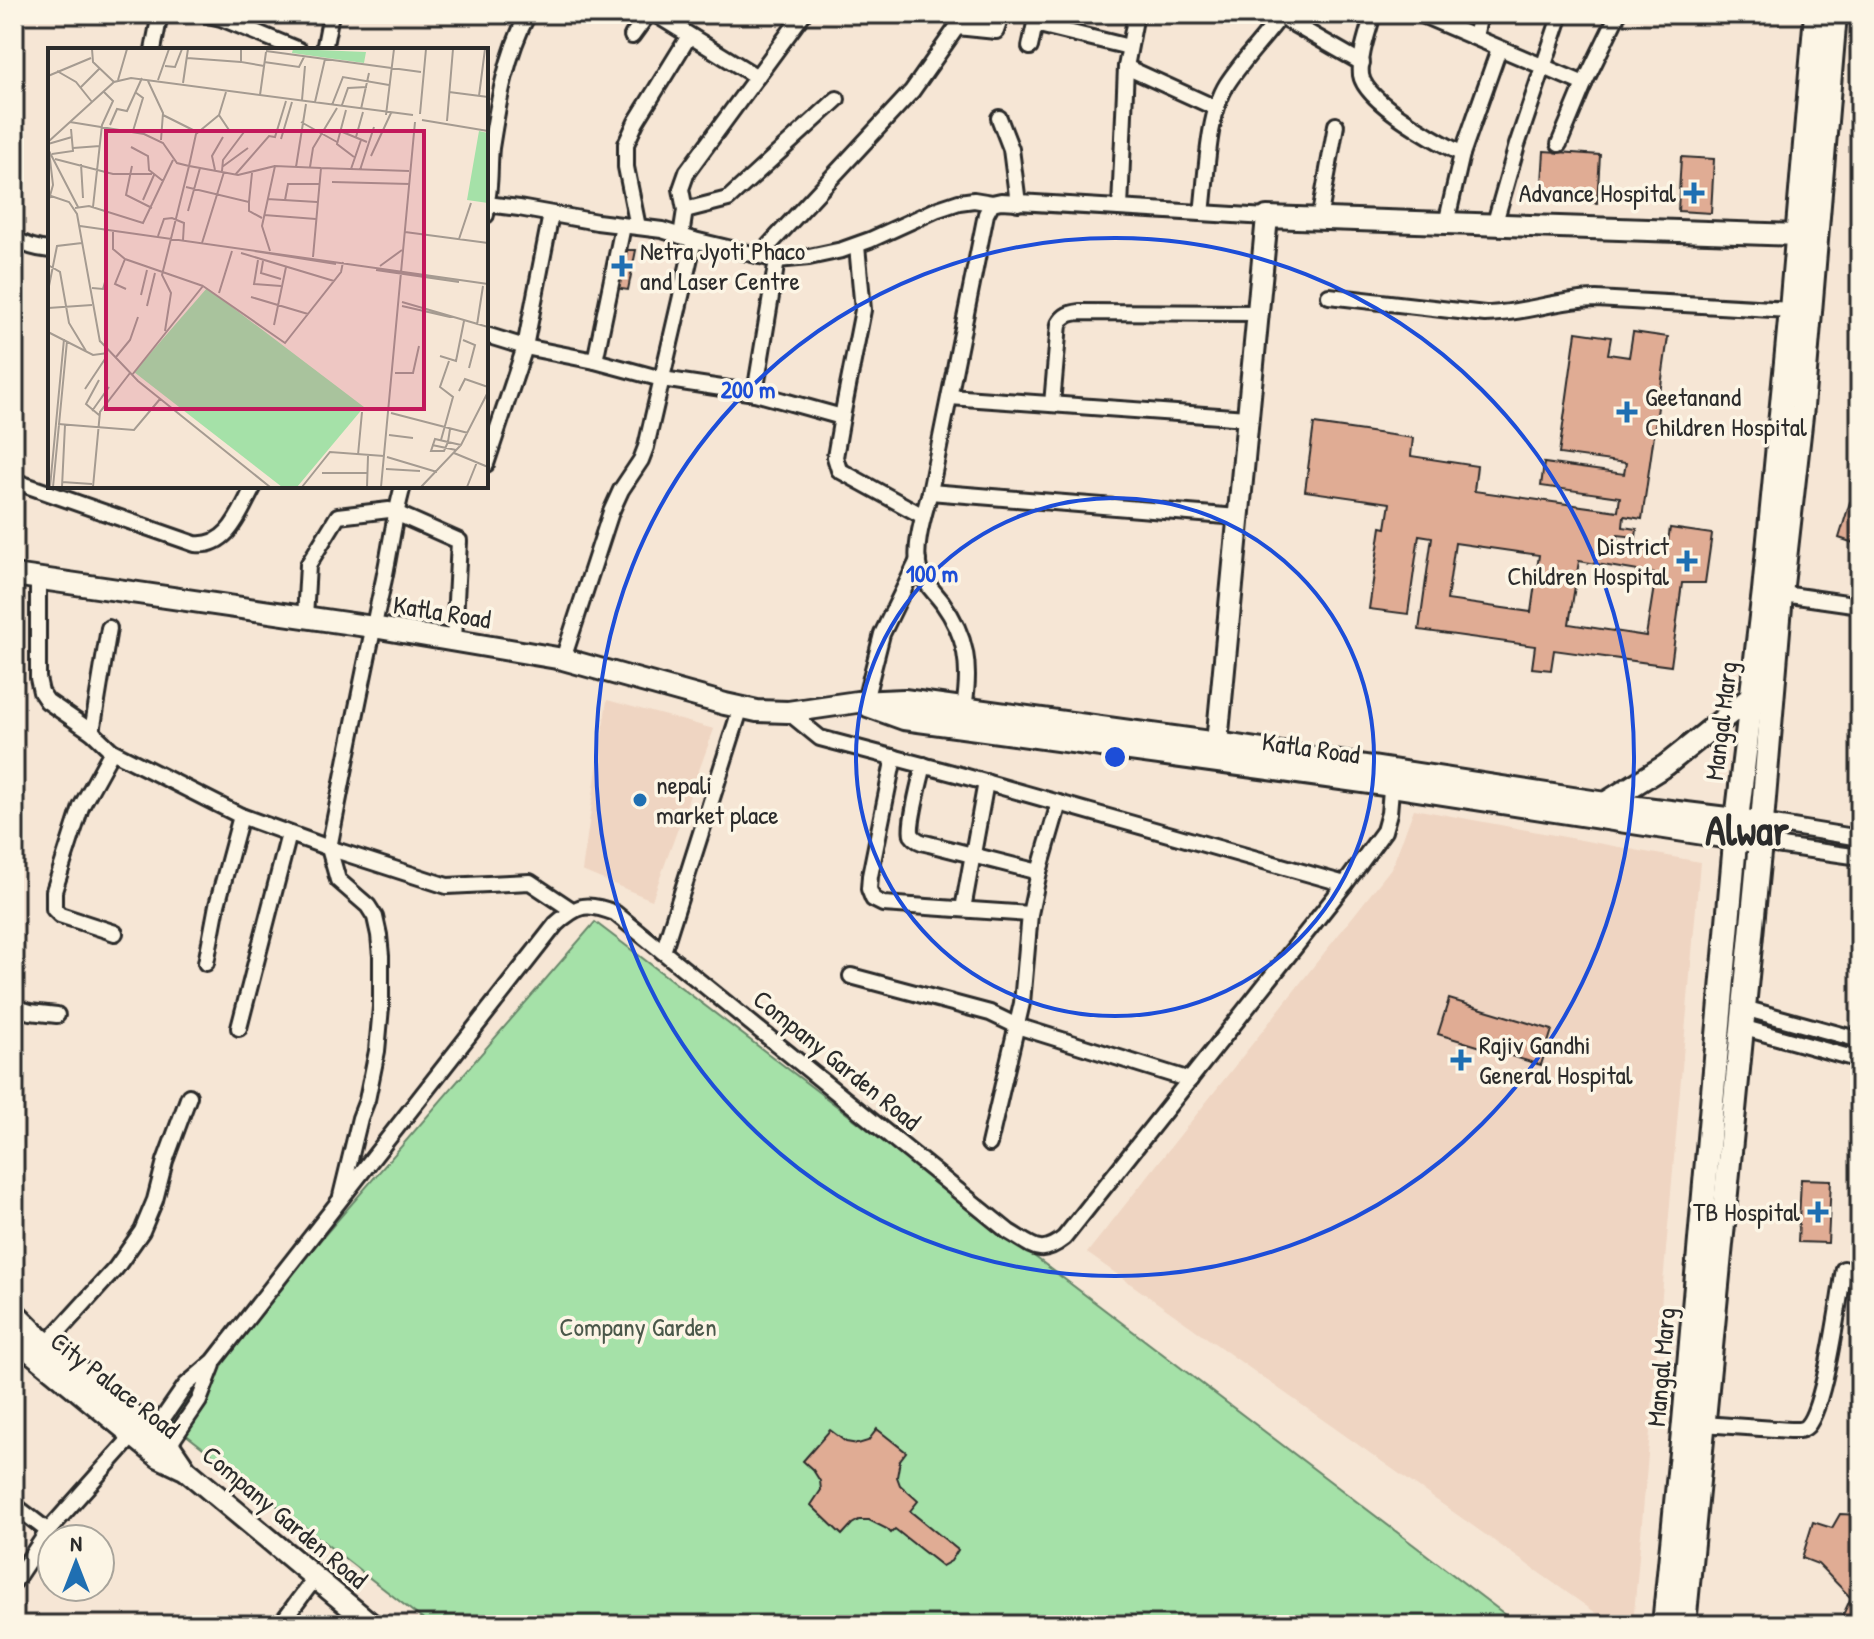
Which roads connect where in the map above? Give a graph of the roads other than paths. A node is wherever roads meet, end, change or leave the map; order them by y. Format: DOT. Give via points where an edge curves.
graph roads {
  1 [pos="160,14"];
  2 [pos="204,14"];
  3 [pos="331,14"];
  4 [pos="528,14"];
  5 [pos="648,14"];
  6 [pos="655,14"];
  7 [pos="803,14"];
  8 [pos="1002,14"];
  9 [pos="1136,14"];
  10 [pos="1373,14"];
  11 [pos="1420,14"];
  12 [pos="1480,14"];
  13 [pos="1561,14"];
  14 [pos="1618,14"];
  15 [pos="1816,14"];
  16 [pos="1835,14"];
  17 [pos="1279,15"];
  18 [pos="1036,19"];
  19 [pos="632,36"];
  20 [pos="689,36"];
  21 [pos="1475,37"];
  22 [pos="1030,47"];
  23 [pos="1129,47"];
  24 [pos="153,48"];
  25 [pos="294,48"];
  26 [pos="324,48"];
  27 [pos="1499,49"];
  28 [pos="1362,63"];
  29 [pos="1544,66"];
  30 [pos="1126,67"];
  31 [pos="757,77"];
  32 [pos="1584,84"];
  33 [pos="837,99"];
  34 [pos="1216,108"];
  35 [pos="999,118"];
  36 [pos="1336,125"];
  37 [pos="1559,144"];
  38 [pos="1462,154"];
  39 [pos="488,184"];
  40 [pos="992,203"];
  41 [pos="1018,203"];
  42 [pos="488,208"];
  43 [pos="1120,208"];
  44 [pos="685,210"];
  45 [pos="1202,213"];
  46 [pos="551,214"];
  47 [pos="1267,217"];
  48 [pos="1319,220"];
  49 [pos="1446,224"];
  50 [pos="631,226"];
  51 [pos="1494,226"];
  52 [pos="1798,235"];
  53 [pos="14,238"];
  54 [pos="687,238"];
  55 [pos="857,246"];
  56 [pos="48,250"];
  57 [pos="759,256"];
  58 [pos="777,260"];
  59 [pos="1329,296"];
  60 [pos="1791,310"];
  61 [pos="1258,313"];
  62 [pos="488,336"];
  63 [pos="525,347"];
  64 [pos="595,361"];
  65 [pos="662,379"];
  66 [pos="755,393"];
  67 [pos="950,397"];
  68 [pos="1052,404"];
  69 [pos="842,417"];
  70 [pos="1247,418"];
  71 [pos="488,458"];
  72 [pos="14,481"];
  73 [pos="253,488"];
  74 [pos="402,488"];
  75 [pos="930,492"];
  76 [pos="395,513"];
  77 [pos="923,516"];
  78 [pos="1238,517"];
  79 [pos="918,560"];
  80 [pos="14,575"];
  81 [pos="38,579"];
  82 [pos="1772,592"];
  83 [pos="1860,605"];
  84 [pos="305,618"];
  85 [pos="373,627"];
  86 [pos="109,628"];
  87 [pos="454,640"];
  88 [pos="563,659"];
  89 [pos="1752,696"];
  90 [pos="862,703"];
  91 [pos="741,707"];
  92 [pos="964,708"];
  93 [pos="788,712"];
  94 [pos="992,721"];
  95 [pos="92,732"];
  96 [pos="1226,750"];
  97 [pos="112,751"];
  98 [pos="894,757"];
  99 [pos="924,765"];
  100 [pos="1392,778"];
  101 [pos="986,782"];
  102 [pos="1059,803"];
  103 [pos="1605,803"];
  104 [pos="241,816"];
  105 [pos="1736,830"];
  106 [pos="1761,832"];
  107 [pos="289,834"];
  108 [pos="1860,838"];
  109 [pos="329,848"];
  110 [pos="973,855"];
  111 [pos="1860,857"];
  112 [pos="1039,872"];
  113 [pos="1345,884"];
  114 [pos="963,909"];
  115 [pos="572,910"];
  116 [pos="1030,914"];
  117 [pos="115,933"];
  118 [pos="663,952"];
  119 [pos="206,963"];
  120 [pos="851,976"];
  121 [pos="14,1007"];
  122 [pos="57,1015"];
  123 [pos="1742,1018"];
  124 [pos="1017,1026"];
  125 [pos="239,1028"];
  126 [pos="1860,1040"];
  127 [pos="1860,1060"];
  128 [pos="1190,1080"];
  129 [pos="189,1096"];
  130 [pos="989,1144"];
  131 [pos="339,1202"];
  132 [pos="1844,1269"];
  133 [pos="14,1312"];
  134 [pos="14,1338"];
  135 [pos="47,1344"];
  136 [pos="1703,1424"];
  137 [pos="150,1440"];
  138 [pos="14,1506"];
  139 [pos="37,1523"];
  140 [pos="57,1523"];
  141 [pos="36,1549"];
  142 [pos="315,1578"];
  143 [pos="14,1582"];
  144 [pos="280,1625"];
  145 [pos="372,1625"];
  146 [pos="1664,1625"];
  147 [pos="1684,1625"];
  1 -- 24 [label="street"];
  2 -- 25 [label="street"];
  3 -- 26 [label="street"];
  4 -- 39 [label="street" via="502,89"];
  5 -- 19 [label="street"];
  6 -- 20 [label="street"];
  7 -- 31 [label="street"];
  8 -- 57 [label="street" via="996,31 957,27 912,91"];
  9 -- 23 [label="street"];
  10 -- 28 [label="street"];
  11 -- 21 [label="street"];
  12 -- 21 [label="street"];
  13 -- 29 [label="street"];
  14 -- 32 [label="street"];
  15 -- 52 [label="main road, Mangal Marg"];
  16 -- 82 [label="main road, Mangal Marg" via="1802,407"];
  17 -- 28 [label="street"];
  17 -- 34 [label="street" via="1228,83"];
  18 -- 22 [label="street"];
  18 -- 23 [label="street"];
  20 -- 31 [label="street"];
  20 -- 50 [label="street" via="626,144"];
  21 -- 27 [label="street"];
  23 -- 30 [label="street"];
  27 -- 29 [label="street"];
  27 -- 38 [label="street"];
  28 -- 38 [label="street" via="1364,84 1377,98"];
  29 -- 32 [label="street"];
  29 -- 51 [label="street"];
  30 -- 34 [label="street"];
  30 -- 43 [label="street"];
  31 -- 44 [label="street" via="687,172 681,189"];
  32 -- 37 [label="street"];
  33 -- 44 [label="street" via="728,199"];
  34 -- 45 [label="street"];
  35 -- 41 [label="street" via="1011,149"];
  36 -- 48 [label="street"];
  38 -- 49 [label="street"];
  40 -- 41 [label="street"];
  40 -- 55 [label="street" via="959,202"];
  40 -- 67 [label="street"];
  41 -- 43 [label="street"];
  42 -- 46 [label="street"];
  43 -- 45 [label="street"];
  44 -- 54 [label="street"];
  45 -- 47 [label="street"];
  46 -- 50 [label="street"];
  46 -- 63 [label="street"];
  47 -- 48 [label="street"];
  47 -- 61 [label="street"];
  48 -- 49 [label="street"];
  49 -- 51 [label="street"];
  50 -- 54 [label="street"];
  50 -- 64 [label="street"];
  51 -- 52 [label="street"];
  52 -- 60 [label="main road, Mangal Marg"];
  53 -- 56 [label="street"];
  54 -- 57 [label="street"];
  54 -- 65 [label="street"];
  55 -- 58 [label="street"];
  55 -- 69 [label="street" via="863,310"];
  57 -- 58 [label="street"];
  58 -- 66 [label="street"];
  59 -- 60 [label="street" via="1485,314 1580,299"];
  60 -- 82 [label="main road, Mangal Marg"];
  61 -- 68 [label="street" via="1069,313 1059,324"];
  61 -- 70 [label="street"];
  62 -- 63 [label="street"];
  63 -- 64 [label="street"];
  63 -- 71 [label="street"];
  64 -- 65 [label="street"];
  65 -- 66 [label="street"];
  65 -- 88 [label="street" via="646,447 611,512"];
  66 -- 69 [label="street"];
  67 -- 68 [label="street"];
  67 -- 75 [label="street"];
  68 -- 70 [label="street"];
  69 -- 77 [label="street" via="835,457 839,470"];
  70 -- 78 [label="street"];
  72 -- 73 [label="street" via="206,546 224,537"];
  74 -- 76 [label="street"];
  75 -- 77 [label="street"];
  75 -- 78 [label="street"];
  76 -- 84 [label="street" via="338,516 308,565"];
  76 -- 85 [label="street"];
  76 -- 87 [label="street" via="459,541"];
  77 -- 79 [label="street"];
  78 -- 96 [label="street"];
  79 -- 90 [label="street" via="882,634"];
  79 -- 92 [label="street" via="962,637 968,688"];
  80 -- 81 [label="street, Katla Road"];
  81 -- 84 [label="street, Katla Road"];
  81 -- 95 [label="street" via="41,692"];
  82 -- 83 [label="street"];
  82 -- 89 [label="main road, Mangal Marg"];
  82 -- 106 [label="main road, Mangal Marg"];
  84 -- 85 [label="street, Katla Road"];
  85 -- 87 [label="street, Katla Road"];
  85 -- 109 [label="street"];
  86 -- 95 [label="street"];
  87 -- 88 [label="street, Katla Road"];
  88 -- 91 [label="street, Katla Road"];
  89 -- 103 [label="street" via="1674,760"];
  89 -- 105 [label="main road, Mangal Marg"];
  90 -- 92 [label="street, Katla Road" via="904,700"];
  90 -- 93 [label="street, Katla Road"];
  90 -- 94 [label="street, Katla Road" via="904,719"];
  91 -- 93 [label="street, Katla Road"];
  91 -- 118 [label="street"];
  92 -- 94 [label="street, Katla Road"];
  93 -- 98 [label="street" via="820,738"];
  94 -- 96 [label="street, Katla Road"];
  95 -- 97 [label="street"];
  96 -- 100 [label="street, Katla Road"];
  97 -- 104 [label="street"];
  97 -- 117 [label="street" via="81,807 53,900 60,915"];
  98 -- 99 [label="street"];
  98 -- 114 [label="street" via="870,876 873,899"];
  99 -- 101 [label="street"];
  99 -- 110 [label="street" via="913,836"];
  100 -- 103 [label="street, Katla Road"];
  100 -- 105 [label="street, Katla Road"];
  100 -- 113 [label="street, Company Garden Road" via="1384,831"];
  101 -- 102 [label="street"];
  101 -- 110 [label="street"];
  102 -- 112 [label="street"];
  102 -- 113 [label="street"];
  103 -- 105 [label="street, Katla Road"];
  104 -- 107 [label="street"];
  104 -- 119 [label="street"];
  105 -- 106 [label="street, Katla Road"];
  105 -- 146 [label="main road, Mangal Marg"];
  106 -- 108 [label="street"];
  106 -- 111 [label="street"];
  106 -- 123 [label="main road, Mangal Marg"];
  107 -- 109 [label="street"];
  107 -- 125 [label="street"];
  109 -- 115 [label="street" via="447,886 530,882"];
  109 -- 131 [label="street" via="338,880 375,917 381,956 374,1073"];
  110 -- 112 [label="street"];
  110 -- 114 [label="street"];
  112 -- 116 [label="street"];
  113 -- 128 [label="street, Company Garden Road"];
  114 -- 116 [label="street"];
  115 -- 118 [label="street, Company Garden Road" via="586,905 615,913"];
  115 -- 131 [label="street"];
  116 -- 124 [label="street"];
  118 -- 128 [label="street, Company Garden Road" via="996,1222 1037,1248 1051,1248 1064,1238"];
  120 -- 124 [label="street" via="990,1013"];
  121 -- 122 [label="street"];
  123 -- 126 [label="street"];
  123 -- 127 [label="street"];
  123 -- 136 [label="main road, Mangal Marg"];
  124 -- 128 [label="street"];
  124 -- 130 [label="street"];
  129 -- 135 [label="street" via="142,1231"];
  131 -- 137 [label="street" via="214,1361 186,1385"];
  132 -- 136 [label="street" via="1824,1382 1809,1424 1790,1430"];
  133 -- 135 [label="street, City Palace Road"];
  134 -- 137 [label="street, City Palace Road"];
  135 -- 137 [label="street, City Palace Road"];
  136 -- 147 [label="main road, Mangal Marg"];
  137 -- 140 [label="street"];
  137 -- 142 [label="street, Company Garden Road"];
  138 -- 139 [label="street"];
  141 -- 143 [label="street"];
  142 -- 144 [label="street"];
  142 -- 145 [label="street, Company Garden Road"];
}
